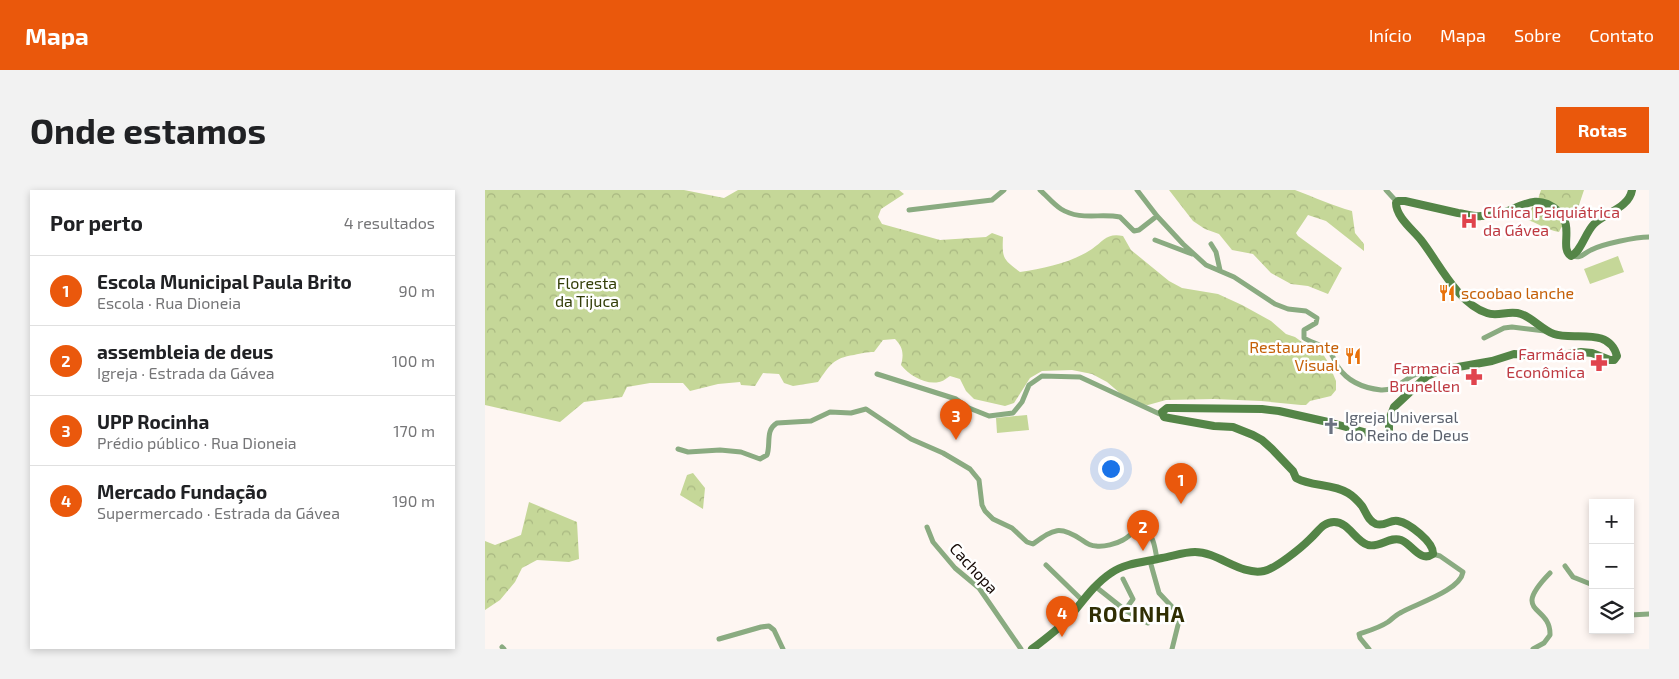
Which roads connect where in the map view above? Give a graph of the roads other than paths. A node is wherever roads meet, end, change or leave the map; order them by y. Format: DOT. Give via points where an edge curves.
graph roads {
  1 [pos="1004,190"];
  2 [pos="1040,190"];
  3 [pos="1137,190"];
  4 [pos="1386,190"];
  5 [pos="1632,190"];
  6 [pos="1397,202"];
  7 [pos="909,210"];
  8 [pos="1157,216"];
  9 [pos="1649,237"];
  10 [pos="1155,240"];
  11 [pos="1211,244"];
  12 [pos="1193,254"];
  13 [pos="1573,256"];
  14 [pos="1220,270"];
  15 [pos="1547,331"];
  16 [pos="1484,338"];
  17 [pos="877,374"];
  18 [pos="1427,376"];
  19 [pos="1164,417"];
  20 [pos="678,449"];
  21 [pos="927,527"];
  22 [pos="1433,554"];
  23 [pos="1153,560"];
  24 [pos="1046,565"];
  25 [pos="1565,566"];
  26 [pos="1549,573"];
  27 [pos="1123,579"];
  28 [pos="1589,583"];
  29 [pos="1096,587"];
  30 [pos="1083,601"];
  31 [pos="1124,612"];
  32 [pos="1649,614"];
  33 [pos="1634,615"];
  34 [pos="1148,624"];
  35 [pos="719,639"];
  36 [pos="783,649"];
  37 [pos="1021,649"];
  38 [pos="1032,649"];
  39 [pos="1172,649"];
  40 [pos="1369,649"];
  41 [pos="1533,649"];
  1 -- 7 [label="street" via="992,200"];
  2 -- 8 [label="street" via="1070,214 1120,217 1134,232"];
  3 -- 8 [label="street"];
  4 -- 6 [label="street"];
  5 -- 13 [label="street" via="1626,202 1588,230"];
  6 -- 13 [label="street" via="1479,217 1497,215 1521,204 1548,204 1558,210 1566,222 1566,250 1569,256"];
  6 -- 15 [label="street" via="1400,215 1467,301 1486,313 1521,314"];
  8 -- 12 [label="street"];
  9 -- 13 [label="street" via="1593,249 1581,257"];
  10 -- 12 [label="street"];
  11 -- 14 [label="street"];
  12 -- 14 [label="street" via="1206,265"];
  14 -- 18 [label="street" via="1275,304 1313,314 1317,318 1316,323 1304,330 1303,338 1319,343 1330,352 1337,366 1354,383 1388,390 1415,374"];
  15 -- 16 [label="street" via="1503,328"];
  15 -- 18 [label="street" via="1562,336 1597,337 1614,348 1617,356 1610,360 1581,352 1548,357 1514,354"];
  17 -- 19 [label="street" via="956,399 989,416 1013,413 1029,385 1042,376 1079,377"];
  18 -- 19 [label="street" via="1394,407 1389,420 1389,439 1305,416 1263,409 1167,408 1162,412"];
  19 -- 22 [label="street" via="1233,427 1253,434 1293,471 1296,478 1340,488 1357,500 1371,521 1383,525 1395,520 1403,523 1426,539 1433,548"];
  20 -- 23 [label="street" via="687,452 741,452 760,459 767,456 770,430 777,423 811,421 831,412 851,413 866,409 904,435 971,469 979,480 985,511 993,519 1012,528 1029,544 1054,531 1065,530 1090,545 1101,546 1122,541 1143,528 1152,538 1155,548"];
  21 -- 37 [label="street, Cachopa" via="935,545 979,588"];
  22 -- 23 [label="street" via="1423,556 1398,540 1369,545 1343,524 1333,522 1264,571 1248,570 1200,552"];
  22 -- 40 [label="street" via="1463,572 1460,579 1434,597 1359,634"];
  23 -- 29 [label="street" via="1116,570"];
  23 -- 39 [label="street" via="1159,593 1178,616"];
  24 -- 30 [label="street"];
  25 -- 28 [label="street" via="1573,577"];
  26 -- 41 [label="street" via="1535,589 1532,598 1534,607 1549,625 1550,635 1545,643"];
  27 -- 31 [label="street" via="1133,599"];
  29 -- 30 [label="street"];
  29 -- 31 [label="street"];
  30 -- 38 [label="street"];
  31 -- 34 [label="street"];
  32 -- 33 [label="street"];
  35 -- 36 [label="street" via="769,626 775,630"];
}
